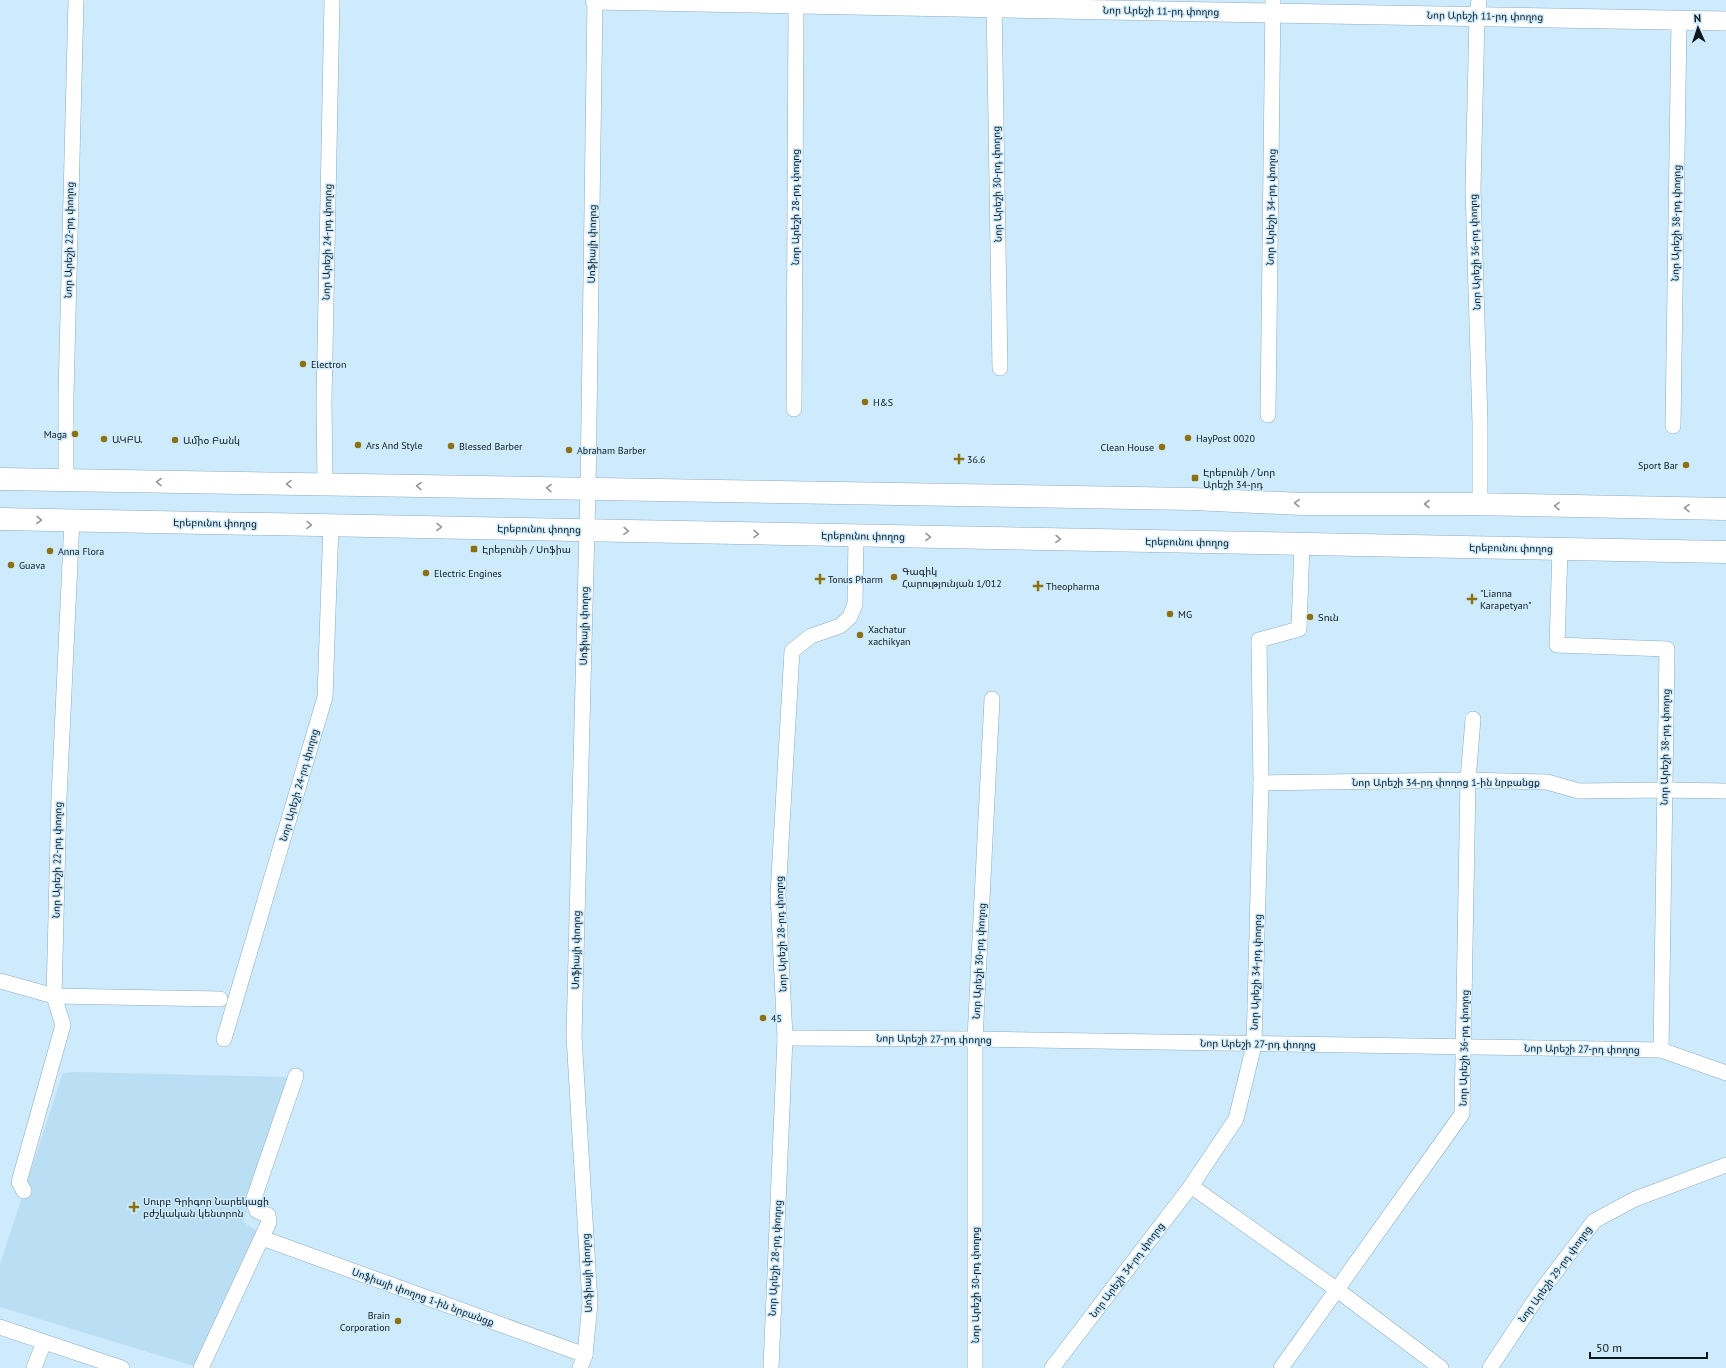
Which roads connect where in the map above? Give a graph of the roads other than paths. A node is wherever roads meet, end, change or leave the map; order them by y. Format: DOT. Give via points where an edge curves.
graph roads {
  1 [pos="76,0"];
  2 [pos="332,0"];
  3 [pos="595,0"];
  4 [pos="994,5"];
  5 [pos="796,6"];
  6 [pos="1273,6"];
  7 [pos="1478,8"];
  8 [pos="1679,20"];
  9 [pos="1726,21"];
  10 [pos="1000,368"];
  11 [pos="794,409"];
  12 [pos="1268,415"];
  13 [pos="1674,426"];
  14 [pos="0,479"];
  15 [pos="66,480"];
  16 [pos="325,484"];
  17 [pos="588,489"];
  18 [pos="1480,504"];
  19 [pos="1726,509"];
  20 [pos="0,519"];
  21 [pos="72,520"];
  22 [pos="331,525"];
  23 [pos="587,530"];
  24 [pos="856,536"];
  25 [pos="1302,544"];
  26 [pos="1560,549"];
  27 [pos="1726,552"];
  28 [pos="992,699"];
  29 [pos="1473,719"];
  30 [pos="1468,780"];
  31 [pos="1261,784"];
  32 [pos="1664,790"];
  33 [pos="1726,791"];
  34 [pos="0,981"];
  35 [pos="54,996"];
  36 [pos="220,998"];
  37 [pos="785,1038"];
  38 [pos="224,1039"];
  39 [pos="975,1039"];
  40 [pos="1254,1045"];
  41 [pos="1464,1046"];
  42 [pos="1661,1050"];
  43 [pos="1726,1073"];
  44 [pos="296,1076"];
  45 [pos="1726,1165"];
  46 [pos="1191,1186"];
  47 [pos="24,1191"];
  48 [pos="262,1238"];
  49 [pos="1336,1289"];
  50 [pos="0,1327"];
  51 [pos="44,1342"];
  52 [pos="582,1362"];
  53 [pos="114,1367"];
  54 [pos="34,1368"];
  55 [pos="201,1368"];
  56 [pos="771,1368"];
  57 [pos="974,1368"];
  58 [pos="1052,1368"];
  59 [pos="1281,1368"];
  60 [pos="1441,1368"];
  61 [pos="1490,1368"];
  1 -- 15 [label="street, Նոր Արեշի 22-րդ փողոց"];
  2 -- 16 [label="street, Նոր Արեշի 24-րդ փողոց" via="324,400"];
  3 -- 5 [label="street, Նոր Արեշի 11-րդ փողոց"];
  3 -- 17 [label="street, Սոֆիայի փողոց"];
  4 -- 5 [label="street, Նոր Արեշի 11-րդ փողոց"];
  4 -- 6 [label="street, Նոր Արեշի 11-րդ փողոց"];
  4 -- 10 [label="street, Նոր Արեշի 30-րդ փողոց"];
  5 -- 11 [label="street, Նոր Արեշի 28-րդ փողոց"];
  6 -- 7 [label="street, Նոր Արեշի 11-րդ փողոց"];
  6 -- 12 [label="street, Նոր Արեշի 34-րդ փողոց"];
  7 -- 8 [label="street, Նոր Արեշի 11-րդ փողոց"];
  7 -- 18 [label="street, Նոր Արեշի 36-րդ փողոց" via="1473,189"];
  8 -- 9 [label="street, Նոր Արեշի 11-րդ փողոց"];
  8 -- 13 [label="street, Նոր Արեշի 38-րդ փողոց"];
  14 -- 15 [label="main road"];
  16 -- 15 [label="main road, one-way"];
  17 -- 16 [label="main road, one-way"];
  18 -- 17 [label="main road, one-way" via="1301,504 1186,499"];
  17 -- 23 [label="street, Սոֆիայի փողոց"];
  19 -- 18 [label="main road, one-way"];
  20 -- 21 [label="main road, Էրեբունու փողոց, one-way"];
  21 -- 22 [label="main road, Էրեբունու փողոց, one-way"];
  21 -- 35 [label="street, Նոր Արեշի 22-րդ փողոց" via="59,798"];
  22 -- 23 [label="main road, Էրեբունու փողոց, one-way"];
  22 -- 38 [label="street, Նոր Արեշի 24-րդ փողոց" via="325,697"];
  23 -- 24 [label="main road, Էրեբունու փողոց, one-way"];
  23 -- 52 [label="street, Սոֆիայի փողոց" via="574,1036 590,1303"];
  24 -- 25 [label="main road, Էրեբունու փողոց, one-way"];
  24 -- 37 [label="street, Նոր Արեշի 28-րդ փողոց" via="855,604 850,617 840,626 811,636 792,651 778,895"];
  25 -- 26 [label="main road, Էրեբունու փողոց"];
  25 -- 31 [label="street, Նոր Արեշի 34-րդ փողոց" via="1299,629 1259,640"];
  26 -- 27 [label="main road, Էրեբունու փողոց"];
  26 -- 32 [label="street, Նոր Արեշի 38-րդ փողոց" via="1557,644 1667,649"];
  28 -- 39 [label="street, Նոր Արեշի 30-րդ փողոց"];
  29 -- 30 [label="street, Նոր Արեշի 36-րդ փողոց"];
  30 -- 31 [label="street, Նոր Արեշի 34-րդ փողոց 1-ին նրբանցք"];
  30 -- 32 [label="street, Նոր Արեշի 34-րդ փողոց 1-ին նրբանցք" via="1547,782 1579,792"];
  30 -- 41 [label="street, Նոր Արեշի 36-րդ փողոց"];
  31 -- 40 [label="street, Նոր Արեշի 34-րդ փողոց"];
  32 -- 33 [label="street, Նոր Արեշի 34-րդ փողոց 1-ին նրբանցք"];
  32 -- 42 [label="street, Նոր Արեշի 38-րդ փողոց"];
  34 -- 35 [label="street"];
  35 -- 36 [label="street"];
  35 -- 47 [label="street, Նոր Արեշի 22-րդ փողոց" via="63,1025 19,1182"];
  37 -- 39 [label="street, Նոր Արեշի 27-րդ փողոց"];
  37 -- 56 [label="street, Նոր Արեշի 28-րդ փողոց"];
  39 -- 40 [label="street, Նոր Արեշի 27-րդ փողոց"];
  39 -- 57 [label="street, Նոր Արեշի 30-րդ փողոց"];
  40 -- 41 [label="street, Նոր Արեշի 27-րդ փողոց"];
  40 -- 46 [label="street, Նոր Արեշի 34-րդ փողոց" via="1236,1119"];
  41 -- 42 [label="street, Նոր Արեշի 27-րդ փողոց"];
  41 -- 49 [label="street, Նոր Արեշի 36-րդ փողոց" via="1462,1114"];
  42 -- 43 [label="street, Նոր Արեշի 27-րդ փողոց"];
  44 -- 48 [label="street" via="253,1201 257,1211 268,1215 269,1219"];
  45 -- 61 [label="street, Նոր Արեշի 29-րդ փողոց" via="1635,1199 1594,1221 1541,1291"];
  46 -- 49 [label="street"];
  46 -- 58 [label="street, Նոր Արեշի 34-րդ փողոց"];
  48 -- 52 [label="street, Սոֆիայի փողոց 1-ին նրբանցք"];
  48 -- 55 [label="street"];
  49 -- 59 [label="street, Նոր Արեշի 36-րդ փողոց"];
  49 -- 60 [label="street"];
  50 -- 51 [label="street"];
  51 -- 53 [label="street"];
  51 -- 54 [label="street"];
}
